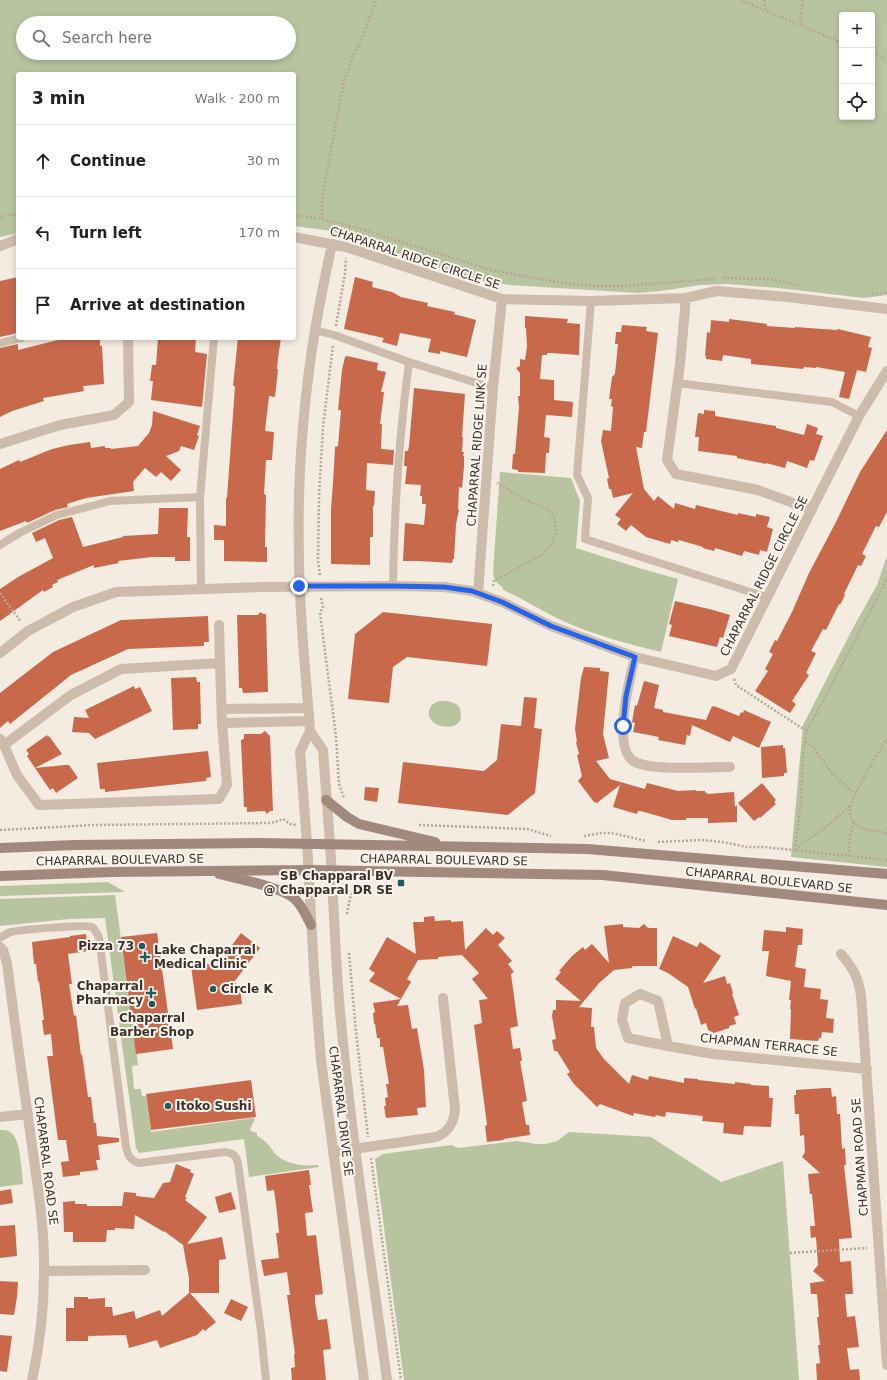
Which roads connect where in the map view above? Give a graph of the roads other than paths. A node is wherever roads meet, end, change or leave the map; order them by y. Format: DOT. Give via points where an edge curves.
graph roads {
  1 [pos="296,237"];
  2 [pos="16,240"];
  3 [pos="332,244"];
  4 [pos="0,246"];
  5 [pos="686,298"];
  6 [pos="502,300"];
  7 [pos="591,301"];
  8 [pos="887,309"];
  9 [pos="315,330"];
  10 [pos="16,339"];
  11 [pos="128,340"];
  12 [pos="214,340"];
  13 [pos="0,343"];
  14 [pos="409,362"];
  15 [pos="887,371"];
  16 [pos="678,383"];
  17 [pos="493,388"];
  18 [pos="859,416"];
  19 [pos="0,444"];
  20 [pos="200,497"];
  21 [pos="812,510"];
  22 [pos="0,546"];
  23 [pos="299,586"];
  24 [pos="393,586"];
  25 [pos="201,590"];
  26 [pos="478,593"];
  27 [pos="766,597"];
  28 [pos="219,625"];
  29 [pos="0,653"];
  30 [pos="635,657"];
  31 [pos="220,663"];
  32 [pos="308,708"];
  33 [pos="222,709"];
  34 [pos="222,723"];
  35 [pos="310,726"];
  36 [pos="2,742"];
  37 [pos="730,767"];
  38 [pos="326,800"];
  39 [pos="307,843"];
  40 [pos="330,844"];
  41 [pos="454,846"];
  42 [pos="0,848"];
  43 [pos="309,870"];
  44 [pos="332,870"];
  45 [pos="205,871"];
  46 [pos="887,874"];
  47 [pos="0,876"];
  48 [pos="887,905"];
  49 [pos="311,926"];
  50 [pos="0,938"];
  51 [pos="0,947"];
  52 [pos="841,954"];
  53 [pos="442,998"];
  54 [pos="668,1046"];
  55 [pos="867,1069"];
  56 [pos="28,1114"];
  57 [pos="0,1117"];
  58 [pos="356,1149"];
  59 [pos="333,1152"];
  60 [pos="883,1244"];
  61 [pos="145,1270"];
  62 [pos="44,1271"];
  63 [pos="887,1365"];
  64 [pos="32,1380"];
  65 [pos="266,1380"];
  66 [pos="364,1380"];
  67 [pos="388,1380"];
  1 -- 3 [label="street, CHAPARRAL RIDGE CIRCLE SE"];
  2 -- 4 [label="street"];
  3 -- 6 [label="street, CHAPARRAL RIDGE CIRCLE SE"];
  3 -- 9 [label="street"];
  5 -- 7 [label="street, CHAPARRAL RIDGE CIRCLE SE"];
  5 -- 8 [label="street, CHAPARRAL RIDGE CIRCLE SE" via="717,292"];
  5 -- 16 [label="street"];
  6 -- 7 [label="street, CHAPARRAL RIDGE CIRCLE SE"];
  6 -- 17 [label="street, CHAPARRAL RIDGE LINK SE"];
  7 -- 27 [label="lane" via="577,475 588,498 585,539"];
  9 -- 14 [label="lane"];
  9 -- 23 [label="street" via="301,467"];
  10 -- 13 [label="lane"];
  11 -- 19 [label="street" via="129,402 114,414 60,425"];
  12 -- 20 [label="lane"];
  14 -- 17 [label="lane"];
  14 -- 24 [label="lane" via="397,476"];
  15 -- 18 [label="street, CHAPARRAL RIDGE CIRCLE SE"];
  16 -- 18 [label="lane" via="832,402"];
  16 -- 21 [label="street" via="667,460 676,474 758,490"];
  17 -- 26 [label="street, CHAPARRAL RIDGE LINK SE"];
  18 -- 21 [label="street, CHAPARRAL RIDGE CIRCLE SE"];
  20 -- 22 [label="lane" via="110,501 57,515 21,532"];
  20 -- 25 [label="lane"];
  21 -- 27 [label="street, CHAPARRAL RIDGE CIRCLE SE"];
  23 -- 24 [label="street, CHAPARRAL RIDGE CIRCLE SE"];
  23 -- 25 [label="street, CHAPARRAL RIDGE CIRCLE SE"];
  23 -- 32 [label="street"];
  24 -- 26 [label="street, CHAPARRAL RIDGE CIRCLE SE" via="449,587"];
  25 -- 29 [label="street, CHAPARRAL RIDGE CIRCLE SE" via="116,592 73,607 28,631"];
  26 -- 30 [label="street, CHAPARRAL RIDGE CIRCLE SE" via="551,626"];
  27 -- 30 [label="street, CHAPARRAL RIDGE CIRCLE SE" via="731,669 716,676"];
  28 -- 31 [label="street"];
  30 -- 37 [label="street" via="626,696 623,726 625,745 632,760 640,764 657,766"];
  31 -- 33 [label="street"];
  31 -- 36 [label="street" via="120,669 71,695"];
  32 -- 33 [label="street"];
  32 -- 35 [label="street"];
  33 -- 34 [label="street"];
  34 -- 35 [label="street"];
  34 -- 36 [label="street" via="227,785 219,799 39,805 17,775"];
  35 -- 38 [label="street, CHAPARRAL DRIVE SE" via="323,750"];
  35 -- 39 [label="street, CHAPARRAL DRIVE SE" via="300,752"];
  38 -- 40 [label="street, CHAPARRAL DRIVE SE"];
  38 -- 41 [label="main road" via="347,817 363,825"];
  39 -- 40 [label="main road, CHAPARRAL BOULEVARD SE"];
  39 -- 42 [label="main road, CHAPARRAL BOULEVARD SE"];
  39 -- 43 [label="street, CHAPARRAL DRIVE SE"];
  40 -- 41 [label="main road, CHAPARRAL BOULEVARD SE"];
  40 -- 44 [label="street, CHAPARRAL DRIVE SE"];
  41 -- 46 [label="main road, CHAPARRAL BOULEVARD SE" via="587,850"];
  43 -- 44 [label="main road, CHAPARRAL BOULEVARD SE"];
  43 -- 45 [label="main road, CHAPARRAL BOULEVARD SE"];
  43 -- 49 [label="street, CHAPARRAL DRIVE SE"];
  44 -- 48 [label="main road, CHAPARRAL BOULEVARD SE" via="603,876"];
  44 -- 58 [label="street, CHAPARRAL DRIVE SE" via="341,1022"];
  45 -- 47 [label="main road, CHAPARRAL BOULEVARD SE"];
  45 -- 49 [label="main road" via="285,893 297,901"];
  49 -- 59 [label="street, CHAPARRAL DRIVE SE" via="319,1039"];
  50 -- 65 [label="lane" via="10,932 85,926 92,927 99,937 126,1147 133,1161 140,1163 224,1152 233,1154 236,1158"];
  51 -- 56 [label="street, CHAPARRAL ROAD SE" via="7,963"];
  52 -- 55 [label="street, CHAPMAN ROAD SE" via="851,965 859,982"];
  53 -- 58 [label="street" via="455,1109 451,1125 442,1135 436,1137"];
  54 -- 54 [label="street, CHAPMAN TERRACE SE" via="658,1001 640,994 625,1003 622,1020 628,1038"];
  54 -- 55 [label="street, CHAPMAN TERRACE SE" via="713,1054"];
  55 -- 60 [label="street, CHAPMAN ROAD SE"];
  56 -- 57 [label="street"];
  56 -- 62 [label="street, CHAPARRAL ROAD SE" via="38,1192"];
  58 -- 59 [label="street"];
  58 -- 67 [label="street, CHAPARRAL DRIVE SE"];
  59 -- 66 [label="street, CHAPARRAL DRIVE SE"];
  60 -- 63 [label="street, CHAPMAN ROAD SE"];
  61 -- 62 [label="street"];
  62 -- 64 [label="street, CHAPARRAL ROAD SE" via="40,1331"];
}
